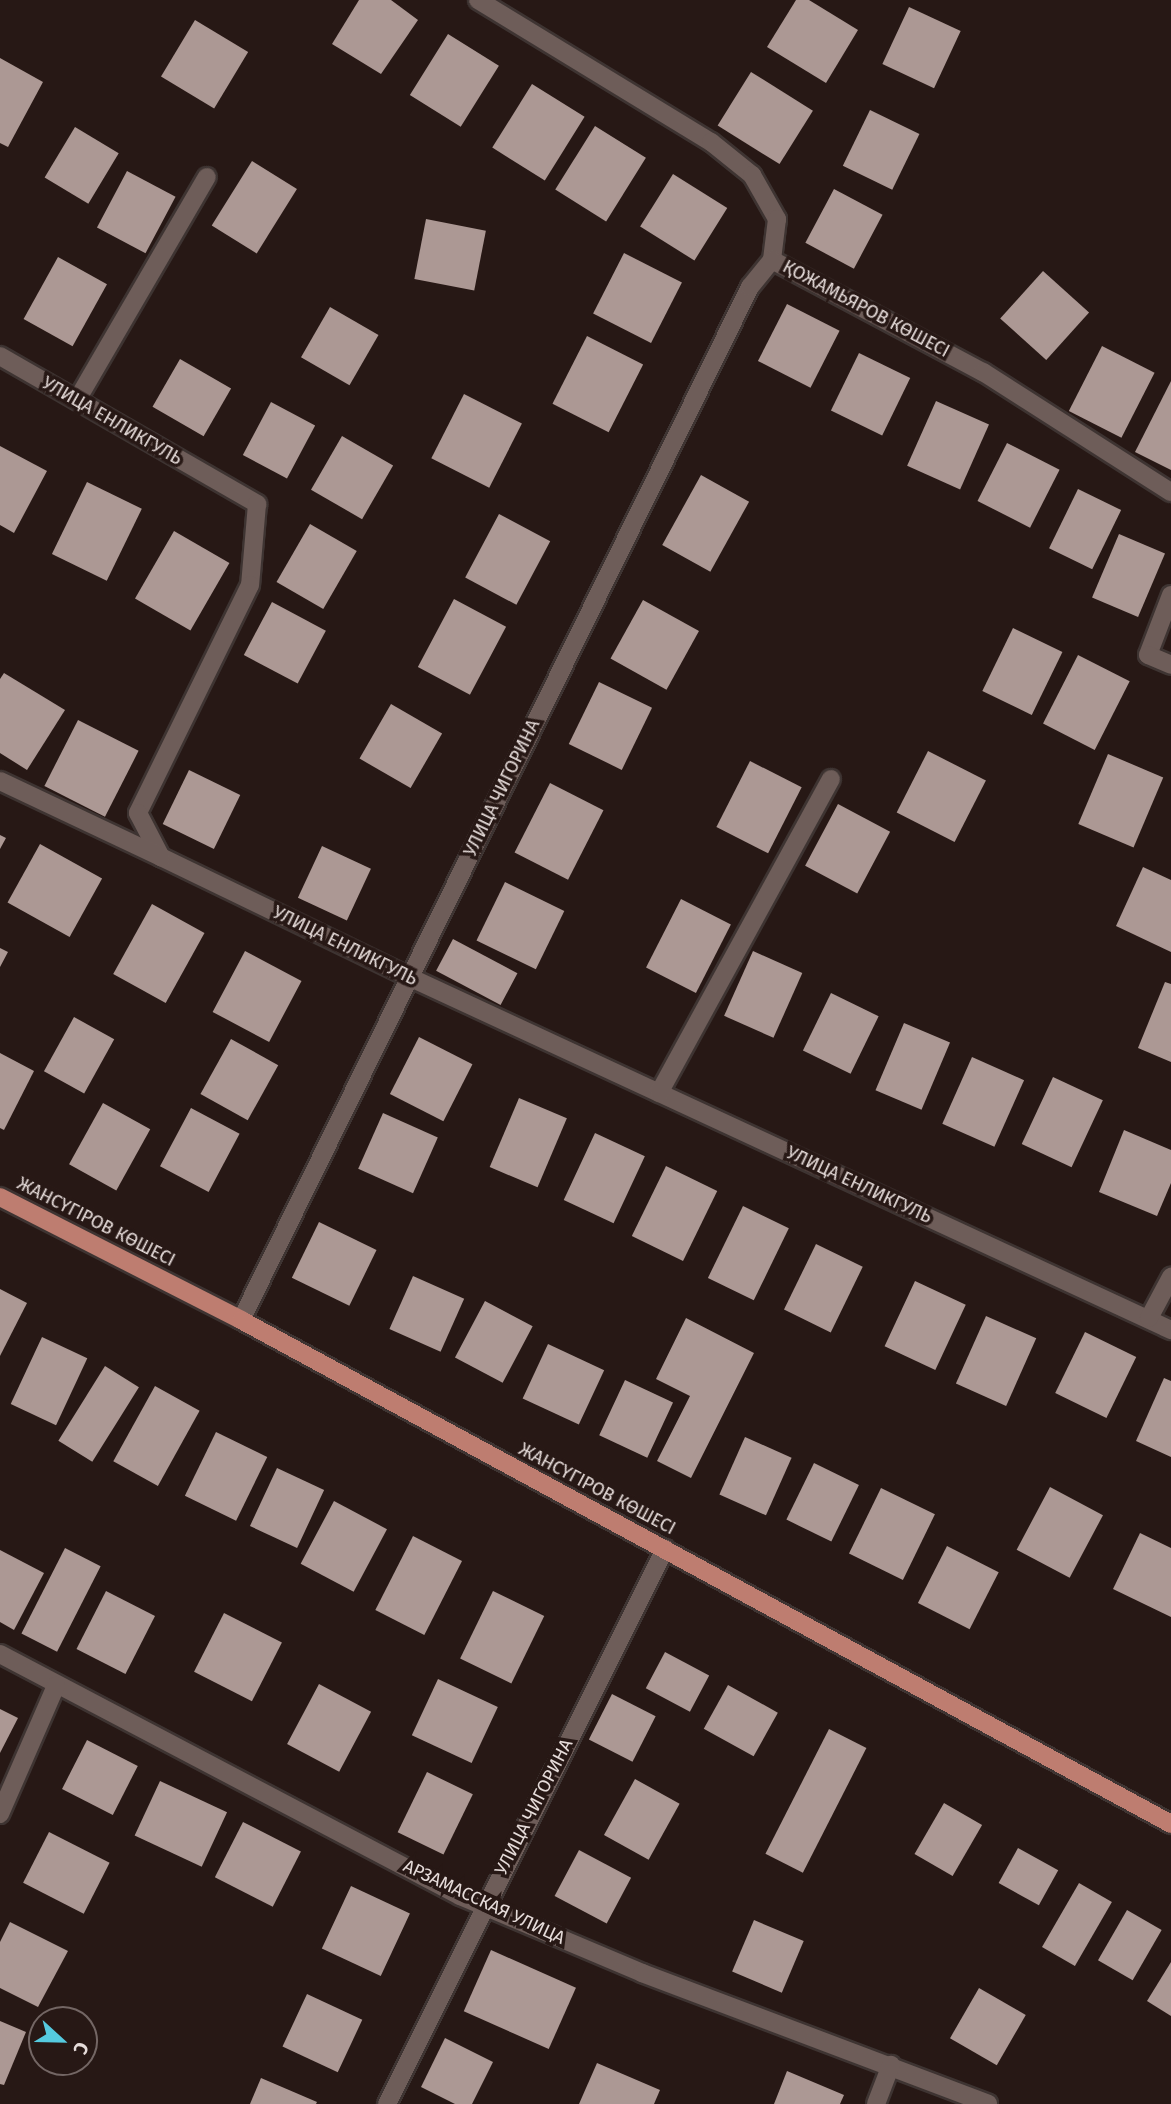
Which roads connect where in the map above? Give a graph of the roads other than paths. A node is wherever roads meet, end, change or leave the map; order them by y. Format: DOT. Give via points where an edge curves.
graph roads {
  1 [pos="478,0"];
  2 [pos="207,177"];
  3 [pos="772,260"];
  4 [pos="0,356"];
  5 [pos="77,400"];
  6 [pos="1171,492"];
  7 [pos="1171,595"];
  8 [pos="1171,664"];
  9 [pos="831,779"];
  10 [pos="0,781"];
  11 [pos="161,857"];
  12 [pos="408,977"];
  13 [pos="659,1093"];
  14 [pos="0,1197"];
  15 [pos="1171,1277"];
  16 [pos="1149,1318"];
  17 [pos="241,1320"];
  18 [pos="1171,1330"];
  19 [pos="665,1549"];
  20 [pos="0,1654"];
  21 [pos="56,1686"];
  22 [pos="0,1814"];
  23 [pos="1171,1824"];
  24 [pos="484,1905"];
  25 [pos="891,2064"];
  26 [pos="387,2104"];
  27 [pos="876,2104"];
  28 [pos="988,2104"];
  1 -- 3 [label="street, ҚОЖАМЬЯРОВ КӨШЕСІ" via="711,142 752,175 777,219"];
  2 -- 5 [label="street"];
  3 -- 6 [label="street, ҚОЖАМЬЯРОВ КӨШЕСІ" via="984,372"];
  3 -- 12 [label="street, УЛИЦА ЧИГОРИНА" via="750,287"];
  4 -- 5 [label="street, УЛИЦА ЕНЛИКГУЛЬ"];
  5 -- 11 [label="street, УЛИЦА ЕНЛИКГУЛЬ" via="257,504 250,585 138,813"];
  7 -- 8 [label="street" via="1148,655"];
  9 -- 13 [label="street"];
  10 -- 11 [label="street"];
  11 -- 12 [label="street, УЛИЦА ЕНЛИКГУЛЬ"];
  12 -- 13 [label="street, УЛИЦА ЕНЛИКГУЛЬ"];
  12 -- 17 [label="street, УЛИЦА ЧИГОРИНА"];
  13 -- 16 [label="street, УЛИЦА ЕНЛИКГУЛЬ"];
  14 -- 17 [label="main road, ЖАНСҮГІРОВ КӨШЕСІ"];
  15 -- 16 [label="street"];
  16 -- 18 [label="street, УЛИЦА ЕНЛИКГУЛЬ"];
  17 -- 19 [label="main road, ЖАНСҮГІРОВ КӨШЕСІ"];
  19 -- 23 [label="main road, ЖАНСҮГІРОВ КӨШЕСІ"];
  19 -- 24 [label="street, УЛИЦА ЧИГОРИНА"];
  20 -- 21 [label="street, АРЗАМАССКАЯ УЛИЦА"];
  21 -- 22 [label="street"];
  21 -- 24 [label="street, АРЗАМАССКАЯ УЛИЦА"];
  24 -- 25 [label="street, АРЗАМАССКАЯ УЛИЦА" via="642,1973"];
  24 -- 26 [label="street, УЛИЦА ЧИГОРИНА"];
  25 -- 27 [label="street"];
  25 -- 28 [label="street, АРЗАМАССКАЯ УЛИЦА"];
}
